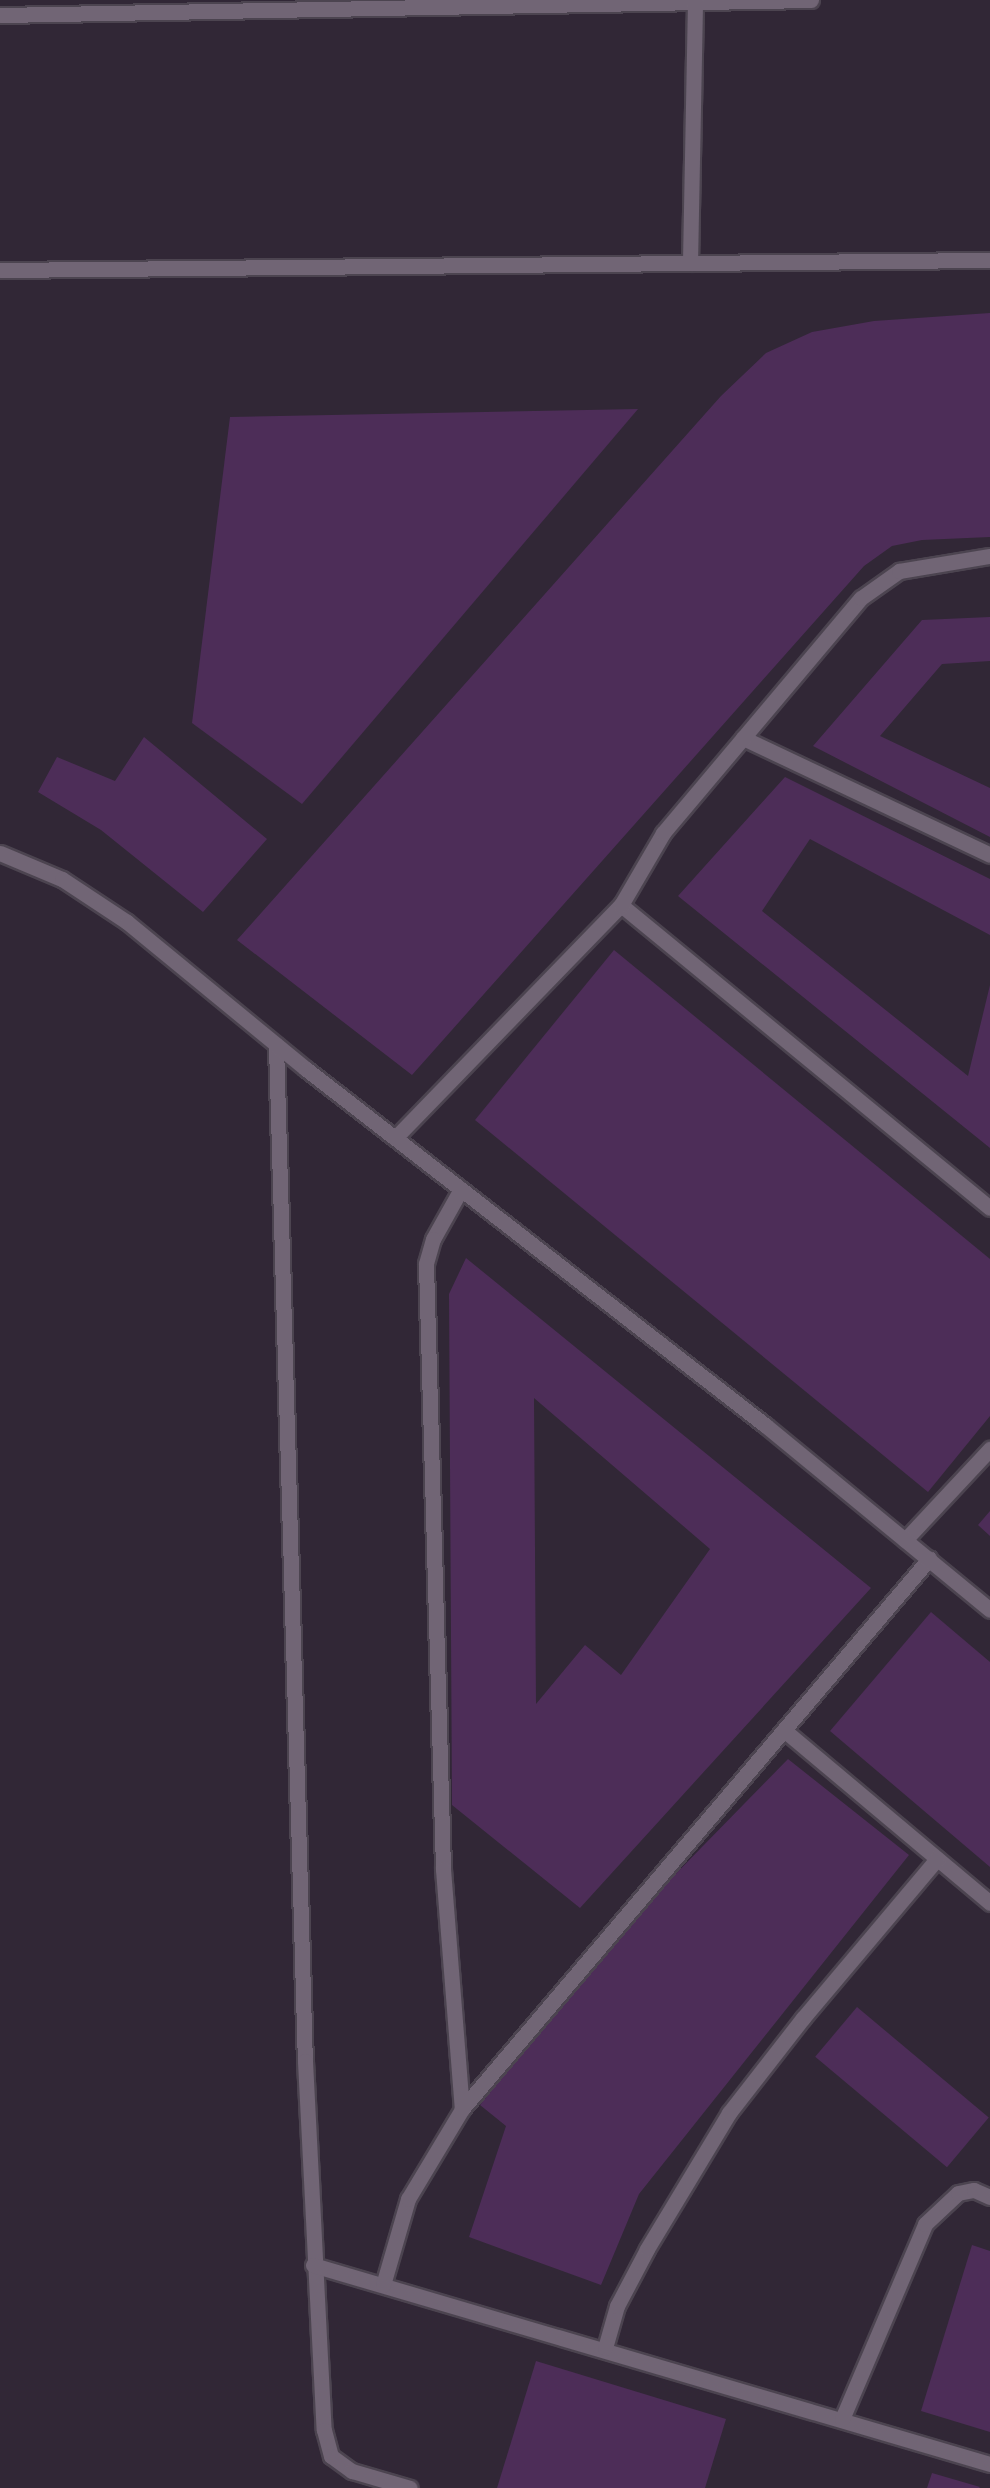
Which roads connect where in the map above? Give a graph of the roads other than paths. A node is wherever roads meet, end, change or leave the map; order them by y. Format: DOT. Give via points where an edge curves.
graph roads {
  1 [pos="811,0"];
  2 [pos="695,1"];
  3 [pos="0,15"];
  4 [pos="990,260"];
  5 [pos="690,263"];
  6 [pos="0,270"];
  7 [pos="990,556"];
  8 [pos="743,738"];
  9 [pos="0,854"];
  10 [pos="990,855"];
  11 [pos="621,905"];
  12 [pos="276,1045"];
  13 [pos="395,1138"];
  14 [pos="461,1189"];
  15 [pos="990,1208"];
  16 [pos="990,1449"];
  17 [pos="905,1540"];
  18 [pos="929,1560"];
  19 [pos="990,1610"];
  20 [pos="784,1730"];
  21 [pos="937,1859"];
  22 [pos="990,1903"];
  23 [pos="462,2109"];
  24 [pos="990,2198"];
  25 [pos="313,2265"];
  26 [pos="383,2285"];
  27 [pos="605,2348"];
  28 [pos="842,2419"];
  29 [pos="990,2464"];
  30 [pos="410,2488"];
  1 -- 2 [label="street"];
  2 -- 3 [label="street"];
  2 -- 5 [label="street"];
  4 -- 5 [label="street"];
  5 -- 6 [label="street"];
  7 -- 8 [label="street" via="899,571 861,598"];
  8 -- 10 [label="street"];
  8 -- 11 [label="street" via="663,833"];
  9 -- 12 [label="street" via="62,879 127,922"];
  11 -- 13 [label="street"];
  11 -- 15 [label="street"];
  12 -- 13 [label="street"];
  12 -- 25 [label="street"];
  13 -- 14 [label="street"];
  14 -- 17 [label="street" via="765,1425"];
  14 -- 23 [label="street" via="433,1239 426,1264 442,1869"];
  16 -- 17 [label="street"];
  17 -- 18 [label="street"];
  18 -- 19 [label="street"];
  18 -- 20 [label="street"];
  20 -- 21 [label="street"];
  20 -- 23 [label="street"];
  21 -- 22 [label="street"];
  21 -- 27 [label="street" via="802,2018 729,2113 642,2258 617,2306"];
  23 -- 26 [label="street" via="408,2199"];
  24 -- 28 [label="street" via="974,2190 958,2193 925,2224"];
  25 -- 26 [label="street"];
  25 -- 30 [label="street" via="324,2430 331,2456 352,2470"];
  26 -- 27 [label="street"];
  27 -- 28 [label="street"];
  28 -- 29 [label="street"];
}
